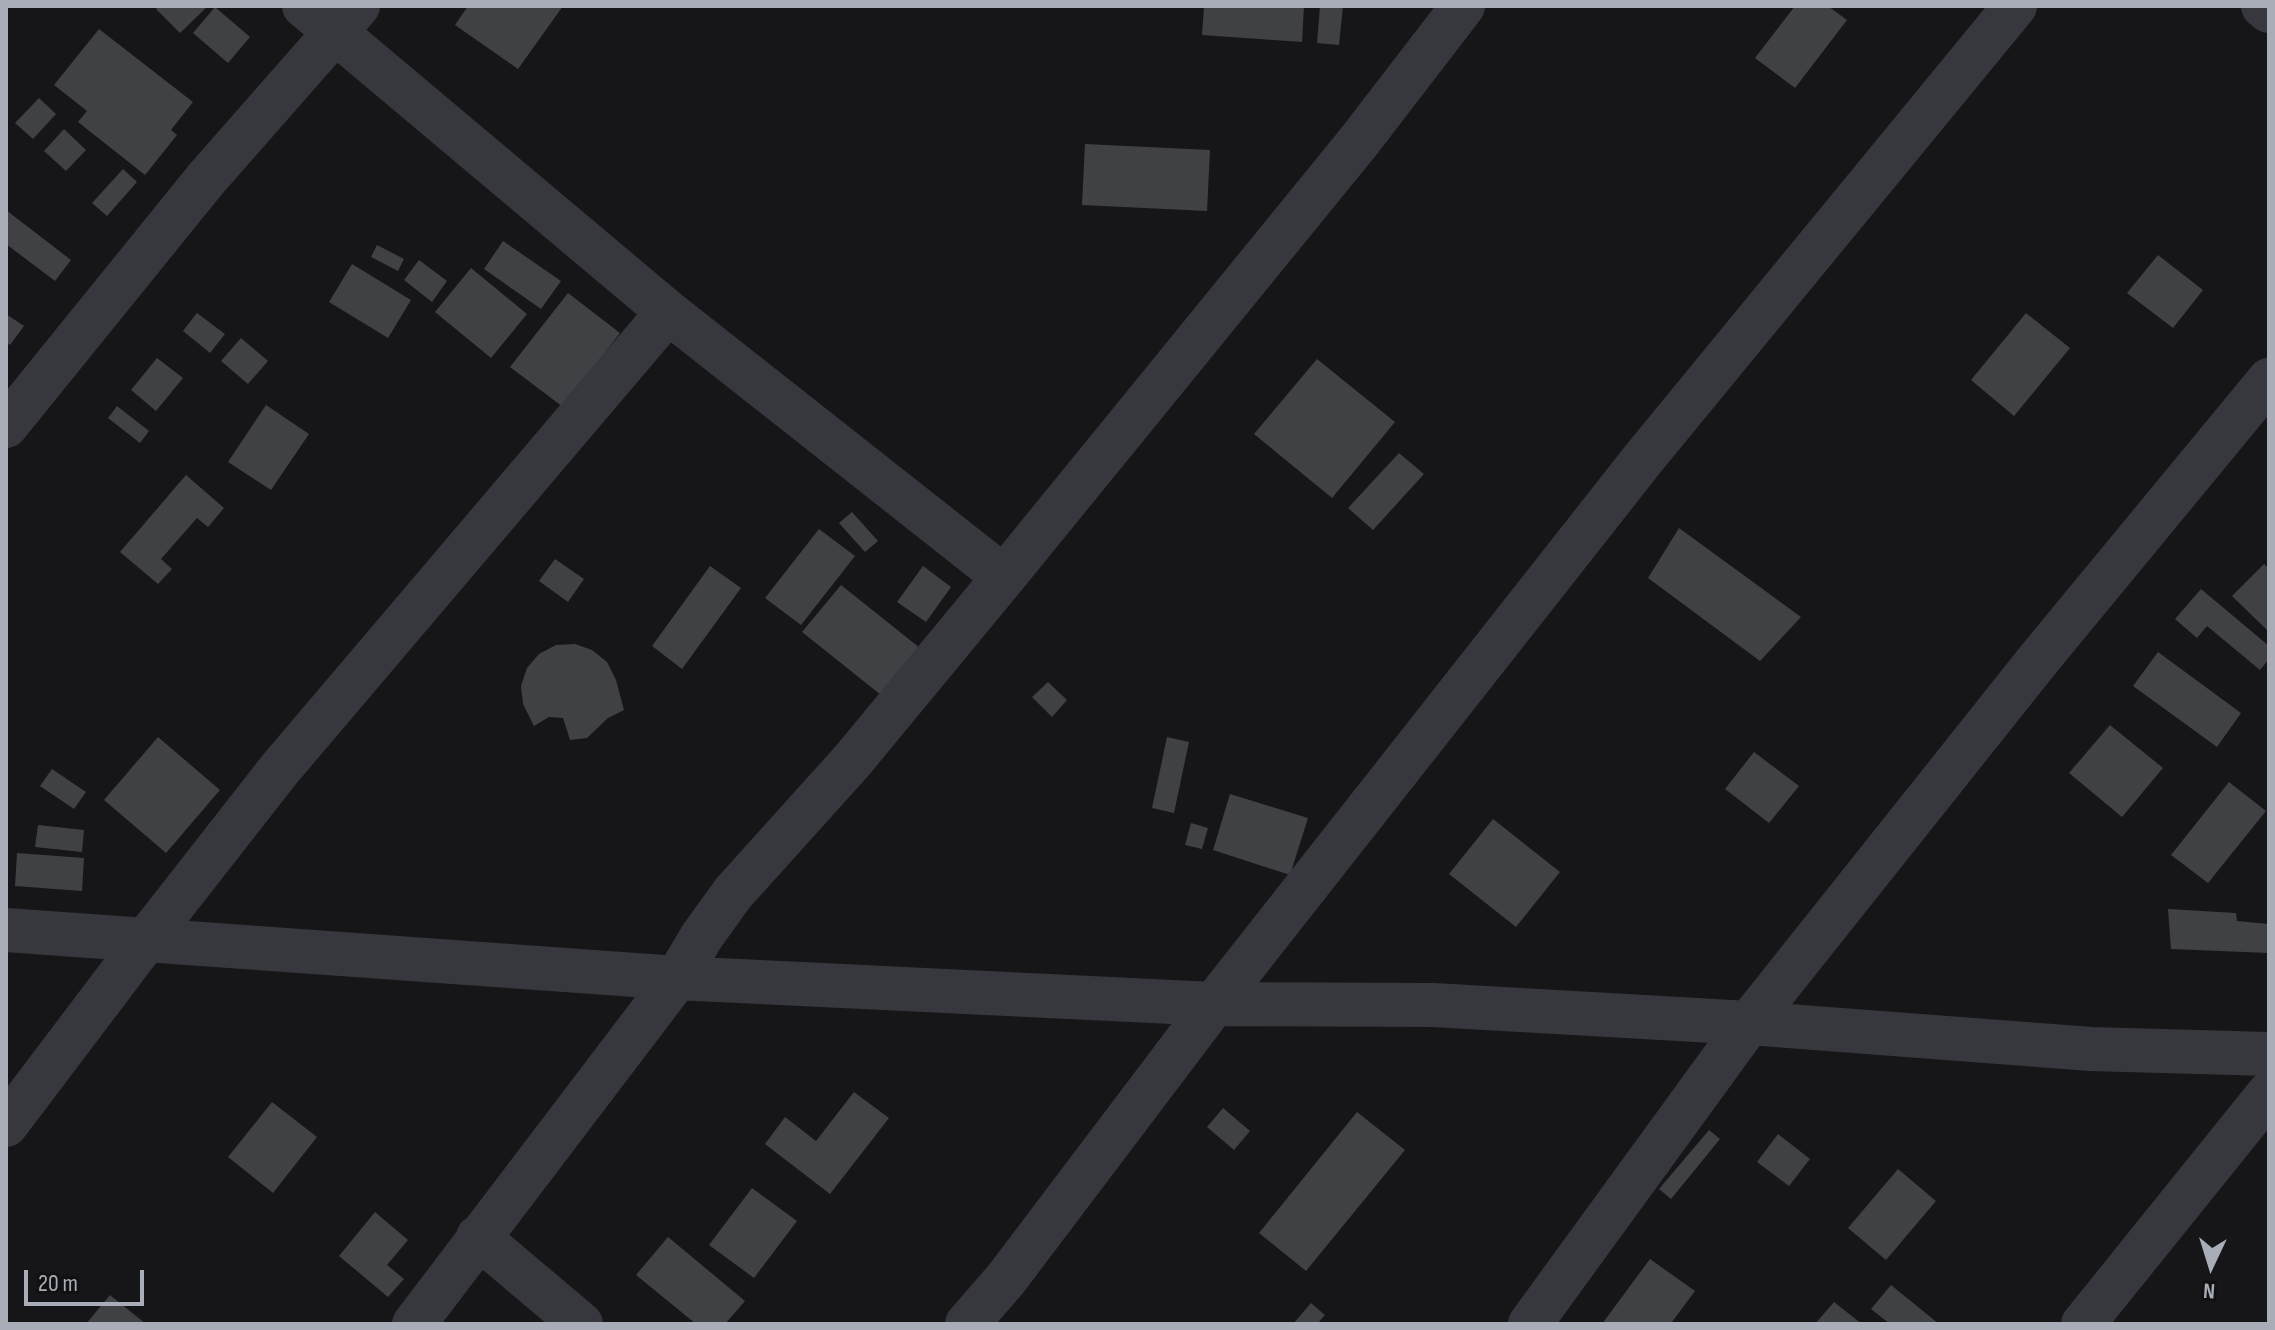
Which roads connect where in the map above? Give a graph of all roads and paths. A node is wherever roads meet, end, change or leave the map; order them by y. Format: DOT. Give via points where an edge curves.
graph roads {
  1 [pos="1463,6"];
  2 [pos="2015,6"];
  3 [pos="2263,6"];
  4 [pos="2269,11"];
  5 [pos="333,15"];
  6 [pos="668,312"];
  7 [pos="2269,380"];
  8 [pos="6,426"];
  9 [pos="1004,577"];
  10 [pos="6,930"];
  11 [pos="146,940"];
  12 [pos="677,978"];
  13 [pos="1214,1004"];
  14 [pos="1749,1023"];
  15 [pos="2269,1054"];
  16 [pos="2269,1093"];
  17 [pos="6,1125"];
  18 [pos="478,1237"];
  19 [pos="414,1324"];
  20 [pos="581,1324"];
  21 [pos="967,1324"];
  22 [pos="1530,1324"];
  23 [pos="2083,1324"];
  1 -- 9 [label="street"];
  2 -- 13 [label="street" via="1643,459"];
  3 -- 4 [label="street"];
  5 -- 6 [label="street"];
  5 -- 8 [label="street"];
  6 -- 9 [label="street"];
  6 -- 11 [label="street" via="279,770"];
  7 -- 14 [label="street"];
  9 -- 12 [label="street" via="852,761 733,893"];
  10 -- 11 [label="street"];
  11 -- 12 [label="street"];
  11 -- 17 [label="street"];
  12 -- 13 [label="street"];
  12 -- 18 [label="street"];
  13 -- 14 [label="street" via="1433,1005"];
  13 -- 21 [label="street"];
  14 -- 15 [label="street" via="2091,1049"];
  14 -- 22 [label="street"];
  16 -- 23 [label="street"];
  18 -- 19 [label="street"];
  18 -- 20 [label="street"];
}
